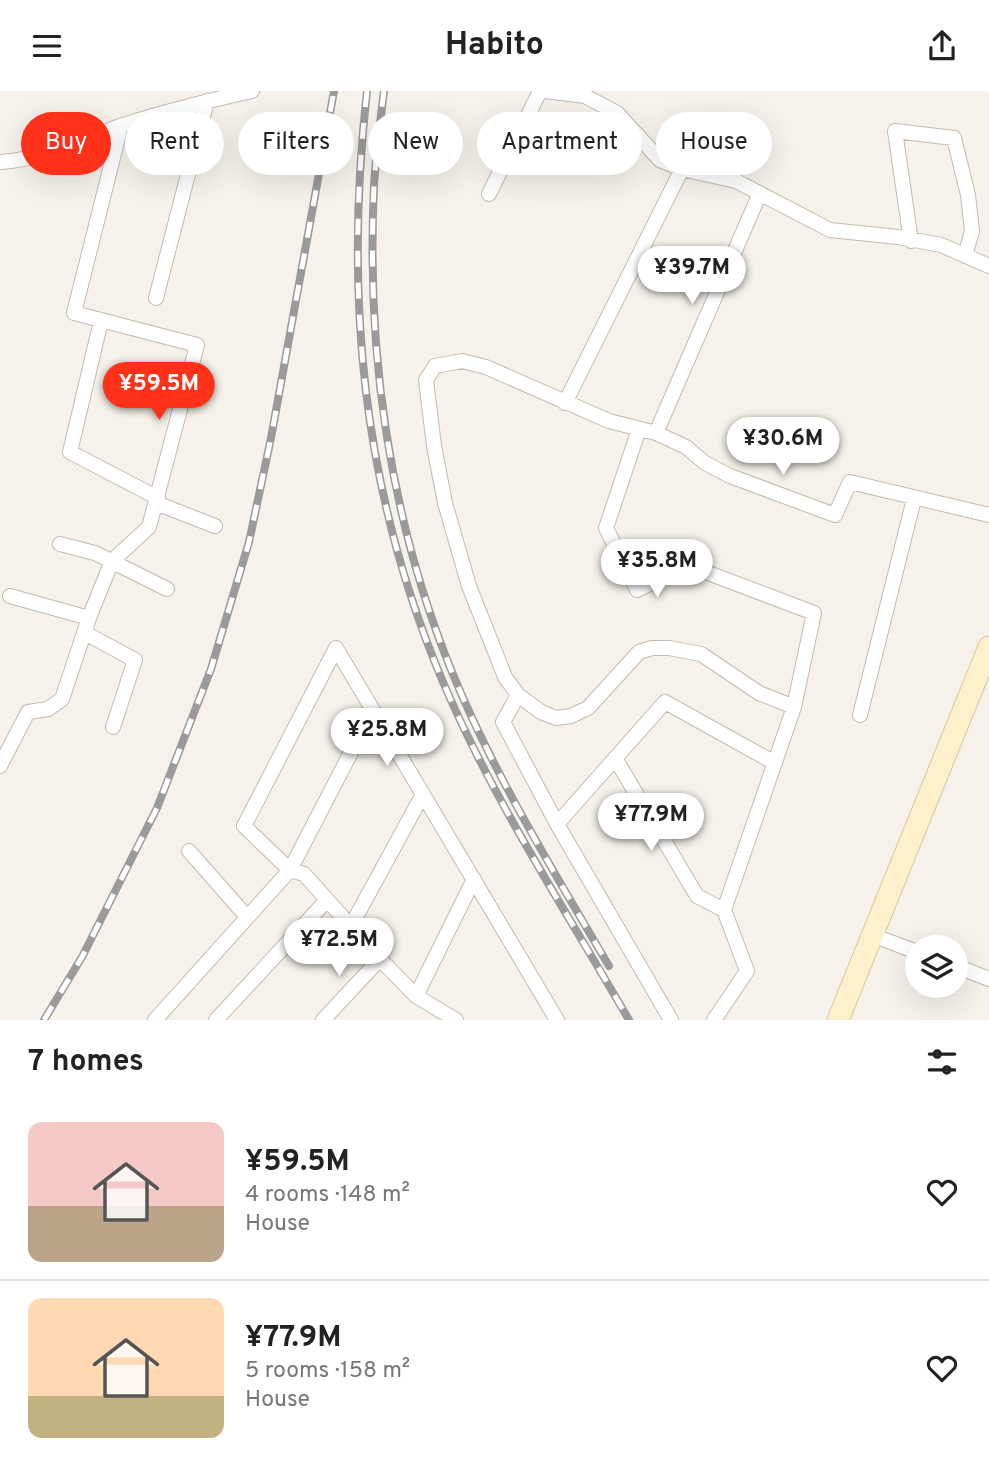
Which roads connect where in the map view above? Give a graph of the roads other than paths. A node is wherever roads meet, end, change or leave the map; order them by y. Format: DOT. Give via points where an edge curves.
graph roads {
  1 [pos="252,91"];
  2 [pos="542,91"];
  3 [pos="207,101"];
  4 [pos="121,126"];
  5 [pos="656,156"];
  6 [pos="0,162"];
  7 [pos="678,175"];
  8 [pos="708,175"];
  9 [pos="760,193"];
  10 [pos="489,194"];
  11 [pos="911,241"];
  12 [pos="965,255"];
  13 [pos="989,266"];
  14 [pos="156,298"];
  15 [pos="101,321"];
  16 [pos="565,403"];
  17 [pos="639,429"];
  18 [pos="656,433"];
  19 [pos="914,499"];
  20 [pos="157,500"];
  21 [pos="989,515"];
  22 [pos="215,526"];
  23 [pos="60,544"];
  24 [pos="111,561"];
  25 [pos="167,589"];
  26 [pos="10,596"];
  27 [pos="89,618"];
  28 [pos="85,633"];
  29 [pos="989,647"];
  30 [pos="517,695"];
  31 [pos="794,707"];
  32 [pos="373,711"];
  33 [pos="860,715"];
  34 [pos="113,727"];
  35 [pos="4,744"];
  36 [pos="615,758"];
  37 [pos="775,763"];
  38 [pos="0,766"];
  39 [pos="423,794"];
  40 [pos="558,824"];
  41 [pos="189,851"];
  42 [pos="290,870"];
  43 [pos="474,879"];
  44 [pos="327,900"];
  45 [pos="724,910"];
  46 [pos="247,917"];
  47 [pos="351,926"];
  48 [pos="873,935"];
  49 [pos="905,947"];
  50 [pos="380,959"];
  51 [pos="968,971"];
  52 [pos="989,979"];
  53 [pos="416,996"];
  54 [pos="155,1020"];
  55 [pos="216,1020"];
  56 [pos="323,1020"];
  57 [pos="456,1020"];
  58 [pos="557,1020"];
  59 [pos="671,1020"];
  60 [pos="714,1020"];
  61 [pos="838,1020"];
  1 -- 3 [label="street"];
  2 -- 5 [label="street" via="585,96 618,113"];
  2 -- 10 [label="street"];
  3 -- 4 [label="street"];
  3 -- 14 [label="street"];
  4 -- 6 [label="street" via="55,151"];
  4 -- 15 [label="street" via="74,313"];
  7 -- 16 [label="street"];
  8 -- 9 [label="street"];
  9 -- 11 [label="street" via="830,230"];
  9 -- 18 [label="street"];
  11 -- 12 [label="street" via="941,245"];
  11 -- 12 [label="street" via="895,131 954,138 972,232"];
  12 -- 13 [label="street"];
  15 -- 20 [label="street" via="70,452"];
  15 -- 20 [label="street" via="197,345"];
  16 -- 17 [label="street"];
  16 -- 30 [label="street" via="486,367 462,361 435,366 426,380 445,503 469,586 505,677"];
  17 -- 18 [label="street"];
  17 -- 31 [label="street" via="606,528 637,590 687,565 814,613"];
  18 -- 19 [label="street" via="730,476 835,515 850,482"];
  19 -- 21 [label="street"];
  19 -- 33 [label="street"];
  20 -- 22 [label="street"];
  20 -- 24 [label="street" via="149,527"];
  23 -- 24 [label="street"];
  24 -- 25 [label="street"];
  24 -- 27 [label="street"];
  26 -- 27 [label="street"];
  27 -- 28 [label="street"];
  28 -- 34 [label="street" via="135,660"];
  28 -- 35 [label="street" via="62,699 48,709 28,712"];
  29 -- 48 [label="street"];
  30 -- 31 [label="street" via="541,712 571,716 588,708 639,652 669,648 701,654 759,693"];
  30 -- 40 [label="street" via="503,722"];
  31 -- 37 [label="street"];
  32 -- 39 [label="street"];
  32 -- 42 [label="street"];
  32 -- 42 [label="street" via="336,648 244,826"];
  35 -- 38 [label="street"];
  36 -- 37 [label="street" via="665,702"];
  36 -- 40 [label="street"];
  36 -- 45 [label="street" via="696,896"];
  37 -- 45 [label="street"];
  39 -- 43 [label="street"];
  39 -- 47 [label="street"];
  40 -- 59 [label="street"];
  41 -- 46 [label="street"];
  42 -- 44 [label="street" via="304,874"];
  42 -- 46 [label="street"];
  43 -- 53 [label="street"];
  43 -- 58 [label="street"];
  44 -- 47 [label="street"];
  44 -- 55 [label="street"];
  45 -- 60 [label="street" via="747,971"];
  46 -- 54 [label="street"];
  47 -- 50 [label="street"];
  48 -- 49 [label="street"];
  48 -- 61 [label="street"];
  50 -- 53 [label="street"];
  50 -- 56 [label="street"];
  51 -- 52 [label="street"];
  53 -- 57 [label="street"];
}
